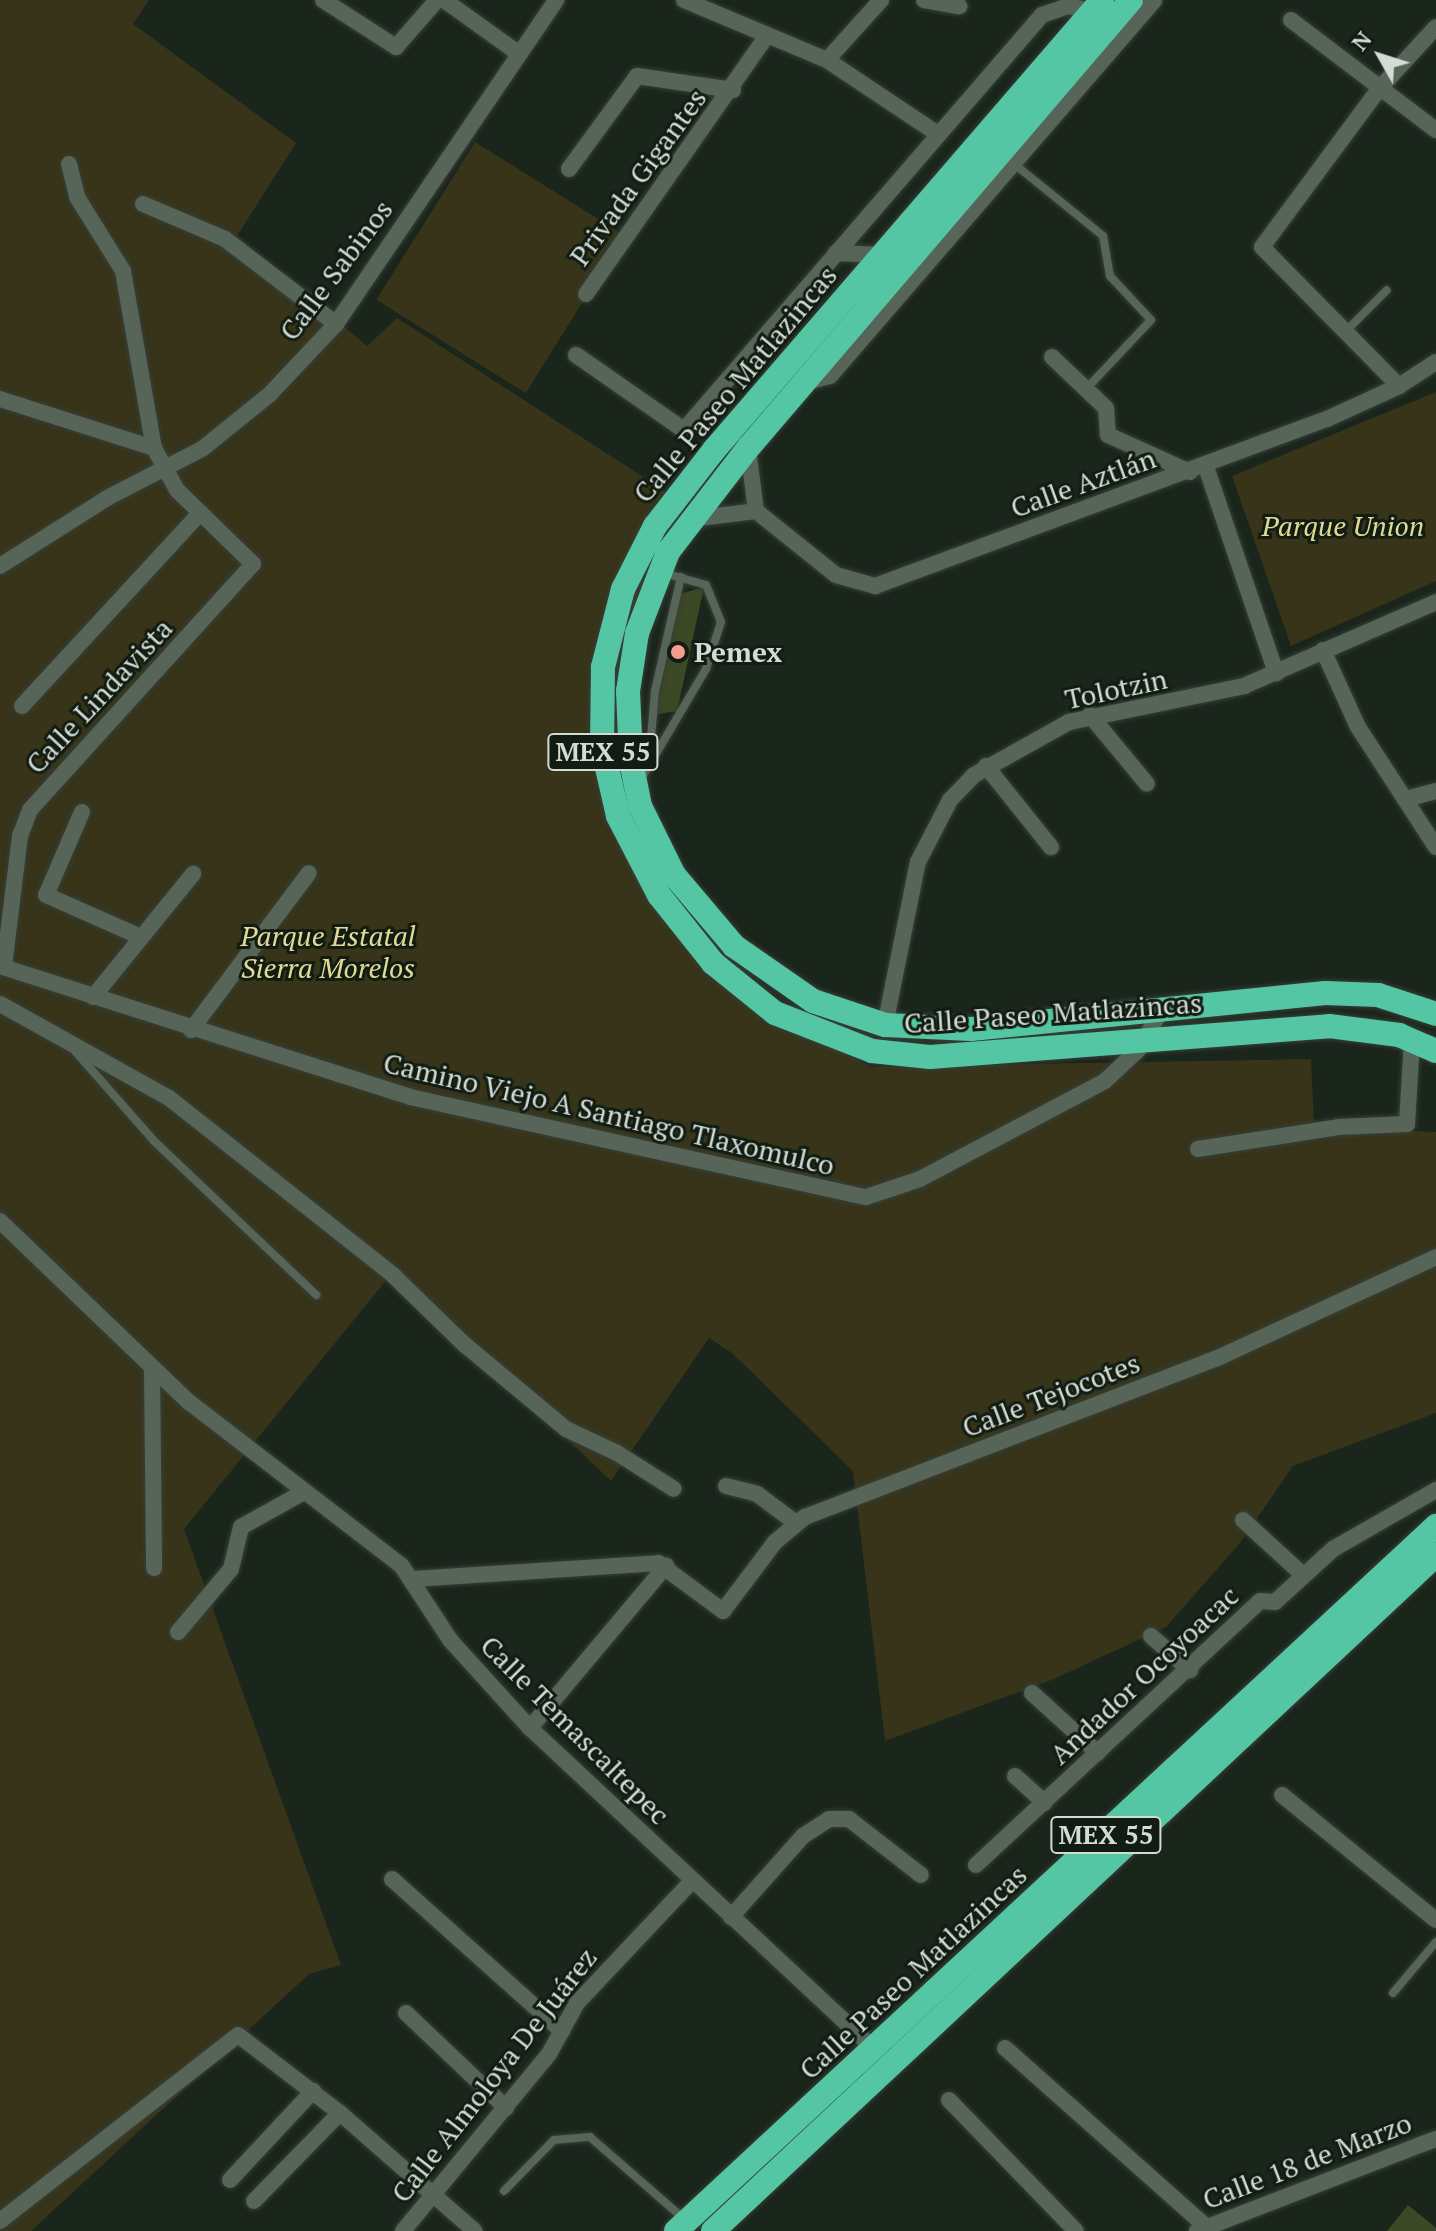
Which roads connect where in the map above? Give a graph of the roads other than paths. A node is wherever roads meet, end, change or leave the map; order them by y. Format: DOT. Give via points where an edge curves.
graph roads {
  1 [pos="323,0"];
  2 [pos="437,0"];
  3 [pos="444,0"];
  4 [pos="556,0"];
  5 [pos="684,0"];
  6 [pos="881,0"];
  7 [pos="924,0"];
  8 [pos="1131,0"];
  9 [pos="1154,0"];
  10 [pos="1097,5"];
  11 [pos="959,6"];
  12 [pos="1291,20"];
  13 [pos="1436,27"];
  14 [pos="766,37"];
  15 [pos="518,53"];
  16 [pos="827,60"];
  17 [pos="1379,89"];
  18 [pos="733,90"];
  19 [pos="1436,130"];
  20 [pos="938,134"];
  21 [pos="1013,163"];
  22 [pos="69,164"];
  23 [pos="569,169"];
  24 [pos="143,204"];
  25 [pos="836,253"];
  26 [pos="882,255"];
  27 [pos="1387,290"];
  28 [pos="586,294"];
  29 [pos="336,324"];
  30 [pos="1344,332"];
  31 [pos="576,355"];
  32 [pos="1052,357"];
  33 [pos="1436,362"];
  34 [pos="803,383"];
  35 [pos="1399,386"];
  36 [pos="1086,389"];
  37 [pos="0,399"];
  38 [pos="154,448"];
  39 [pos="748,448"];
  40 [pos="1198,470"];
  41 [pos="164,471"];
  42 [pos="756,511"];
  43 [pos="200,513"];
  44 [pos="691,519"];
  45 [pos="5,562"];
  46 [pos="669,574"];
  47 [pos="1436,602"];
  48 [pos="1323,650"];
  49 [pos="1276,673"];
  50 [pos="22,706"];
  51 [pos="1090,715"];
  52 [pos="649,761"];
  53 [pos="986,766"];
  54 [pos="1147,784"];
  55 [pos="636,790"];
  56 [pos="1436,791"];
  57 [pos="1406,799"];
  58 [pos="82,812"];
  59 [pos="1051,847"];
  60 [pos="1436,847"];
  61 [pos="309,873"];
  62 [pos="193,874"];
  63 [pos="141,937"];
  64 [pos="2,966"];
  65 [pos="93,997"];
  66 [pos="0,1004"];
  67 [pos="1161,1011"];
  68 [pos="1436,1014"];
  69 [pos="885,1025"];
  70 [pos="191,1030"];
  71 [pos="1147,1038"];
  72 [pos="65,1039"];
  73 [pos="1412,1039"];
  74 [pos="1436,1051"];
  75 [pos="1198,1149"];
  76 [pos="0,1221"];
  77 [pos="1436,1257"];
  78 [pos="316,1295"];
  79 [pos="152,1369"];
  80 [pos="726,1486"];
  81 [pos="674,1489"];
  82 [pos="1436,1490"];
  83 [pos="304,1492"];
  84 [pos="1243,1520"];
  85 [pos="796,1523"];
  86 [pos="1436,1526"];
  87 [pos="1436,1555"];
  88 [pos="666,1566"];
  89 [pos="154,1568"];
  90 [pos="1303,1575"];
  91 [pos="413,1579"];
  92 [pos="178,1632"];
  93 [pos="1151,1636"];
  94 [pos="1190,1670"];
  95 [pos="1032,1693"];
  96 [pos="530,1728"];
  97 [pos="1098,1753"];
  98 [pos="1015,1776"];
  99 [pos="1282,1795"];
  100 [pos="1045,1803"];
  101 [pos="976,1865"];
  102 [pos="921,1875"];
  103 [pos="392,1879"];
  104 [pos="692,1881"];
  105 [pos="731,1917"];
  106 [pos="1436,1920"];
  107 [pos="1436,1942"];
  108 [pos="1393,1993"];
  109 [pos="406,2013"];
  110 [pos="562,2031"];
  111 [pos="873,2048"];
  112 [pos="1005,2048"];
  113 [pos="313,2091"];
  114 [pos="949,2100"];
  115 [pos="506,2108"];
  116 [pos="340,2113"];
  117 [pos="1436,2139"];
  118 [pos="230,2180"];
  119 [pos="504,2191"];
  120 [pos="434,2192"];
  121 [pos="254,2201"];
  122 [pos="0,2222"];
  123 [pos="681,2226"];
  124 [pos="1202,2230"];
  125 [pos="8,2231"];
  126 [pos="403,2231"];
  127 [pos="475,2231"];
  128 [pos="713,2231"];
  129 [pos="1076,2231"];
  1 -- 2 [label="street" via="396,47"];
  3 -- 15 [label="street"];
  4 -- 15 [label="street, Calle Sabinos"];
  5 -- 14 [label="street"];
  6 -- 16 [label="street"];
  7 -- 11 [label="street"];
  8 -- 34 [label="highway, Calle Paseo Matlazincas / MEX 55"];
  9 -- 21 [label="street"];
  10 -- 20 [label="street" via="1068,6 1042,15"];
  10 -- 26 [label="highway, Calle Paseo Matlazincas / MEX 55"];
  12 -- 17 [label="street"];
  13 -- 17 [label="street"];
  14 -- 16 [label="street"];
  14 -- 18 [label="street, Privada Gigantes"];
  15 -- 29 [label="street, Calle Sabinos"];
  16 -- 20 [label="street"];
  17 -- 19 [label="street"];
  17 -- 30 [label="street" via="1263,245 1266,256"];
  18 -- 23 [label="street, Privada Gigantes" via="637,76"];
  18 -- 28 [label="street, Privada Gigantes"];
  20 -- 25 [label="street"];
  21 -- 34 [label="street" via="830,376"];
  21 -- 36 [label="lane" via="1103,236 1110,276 1151,320 1150,327"];
  22 -- 38 [label="street" via="77,197 123,271"];
  24 -- 29 [label="street" via="225,239"];
  25 -- 26 [label="street"];
  25 -- 31 [label="street" via="684,430"];
  26 -- 71 [label="highway, Calle Paseo Matlazincas / MEX 55" via="677,496 636,560 607,643 601,694 602,746 618,816 637,859 695,944 755,1000 794,1023 872,1051 912,1057"];
  27 -- 30 [label="lane"];
  29 -- 41 [label="street, Calle Sabinos" via="240,421"];
  30 -- 35 [label="street"];
  32 -- 36 [label="street"];
  33 -- 35 [label="street, Calle Aztlán"];
  34 -- 39 [label="highway, Calle Paseo Matlazincas / MEX 55"];
  35 -- 40 [label="street, Calle Aztlán"];
  36 -- 40 [label="street" via="1108,415 1104,429 1111,437"];
  37 -- 38 [label="street"];
  38 -- 41 [label="street"];
  39 -- 42 [label="street"];
  39 -- 44 [label="highway, Calle Paseo Matlazincas / MEX 55"];
  40 -- 42 [label="street, Calle Aztlán" via="875,586 863,587 836,575"];
  40 -- 49 [label="street"];
  41 -- 43 [label="street"];
  41 -- 45 [label="street, Calle Sabinos" via="107,498"];
  42 -- 44 [label="street"];
  43 -- 50 [label="street"];
  43 -- 64 [label="street, Calle Lindavista" via="252,562 251,571 30,810 20,836"];
  44 -- 46 [label="highway, Calle Paseo Matlazincas / MEX 55"];
  46 -- 52 [label="lane"];
  46 -- 52 [label="lane" via="701,582 714,594 719,636 695,688"];
  46 -- 55 [label="highway, Calle Paseo Matlazincas / MEX 55" via="637,633 628,691"];
  47 -- 48 [label="street, Tolotzin"];
  48 -- 49 [label="street, Tolotzin"];
  48 -- 57 [label="street" via="1358,727"];
  49 -- 51 [label="street, Tolotzin" via="1214,695"];
  51 -- 53 [label="street, Tolotzin"];
  51 -- 54 [label="street"];
  52 -- 55 [label="lane"];
  53 -- 59 [label="street"];
  53 -- 69 [label="street, Tolotzin" via="950,800 918,862"];
  55 -- 69 [label="highway, Calle Paseo Matlazincas / MEX 55" via="674,875 734,946 813,1001"];
  56 -- 57 [label="street"];
  57 -- 60 [label="street"];
  58 -- 63 [label="street" via="46,895"];
  61 -- 70 [label="street"];
  62 -- 63 [label="street"];
  63 -- 65 [label="street"];
  64 -- 65 [label="street, Camino Viejo A Santiago Tlaxomulco"];
  65 -- 70 [label="street, Camino Viejo A Santiago Tlaxomulco"];
  66 -- 72 [label="street"];
  67 -- 68 [label="highway, Calle Paseo Matlazincas / MEX 55" via="1295,994 1353,993"];
  67 -- 69 [label="highway, Calle Paseo Matlazincas / MEX 55" via="971,1029"];
  67 -- 71 [label="street, Camino Viejo A Santiago Tlaxomulco"];
  70 -- 71 [label="street, Camino Viejo A Santiago Tlaxomulco" via="479,1115 866,1197 920,1179 1105,1081"];
  71 -- 73 [label="highway, Calle Paseo Matlazincas / MEX 55" via="1329,1026"];
  72 -- 78 [label="lane" via="154,1141"];
  72 -- 81 [label="street" via="147,1083 207,1126 383,1267 464,1344 571,1433 617,1453"];
  73 -- 74 [label="highway, Calle Paseo Matlazincas / MEX 55"];
  73 -- 75 [label="street" via="1407,1124 1338,1127"];
  76 -- 79 [label="street, Calle Temascaltepec"];
  77 -- 85 [label="street, Calle Tejocotes" via="1220,1357 833,1504"];
  79 -- 83 [label="street, Calle Temascaltepec"];
  79 -- 89 [label="street"];
  80 -- 85 [label="street" via="757,1494"];
  82 -- 90 [label="street, Andador Ocoyoacac" via="1351,1537"];
  83 -- 91 [label="street, Calle Temascaltepec" via="390,1555"];
  83 -- 92 [label="street" via="241,1527 231,1569"];
  84 -- 90 [label="street"];
  85 -- 88 [label="street, Calle Tejocotes" via="725,1609 714,1608"];
  86 -- 111 [label="highway, Calle Paseo Matlazincas / MEX 55"];
  87 -- 128 [label="highway, Calle Paseo Matlazincas / MEX 55"];
  88 -- 91 [label="street" via="649,1562"];
  88 -- 96 [label="street"];
  90 -- 94 [label="street, Andador Ocoyoacac" via="1275,1602 1260,1601"];
  91 -- 96 [label="street, Calle Temascaltepec" via="451,1641"];
  93 -- 94 [label="street"];
  94 -- 97 [label="street, Andador Ocoyoacac"];
  95 -- 97 [label="street"];
  96 -- 104 [label="street, Calle Temascaltepec"];
  97 -- 100 [label="street, Andador Ocoyoacac"];
  98 -- 100 [label="street"];
  99 -- 106 [label="street"];
  100 -- 101 [label="street, Andador Ocoyoacac"];
  102 -- 105 [label="street" via="854,1822 839,1817 803,1836"];
  103 -- 110 [label="street"];
  104 -- 105 [label="street, Calle Temascaltepec"];
  104 -- 110 [label="street, Calle Almoloya De Juárez" via="577,2003"];
  105 -- 111 [label="street, Calle Temascaltepec"];
  107 -- 108 [label="lane"];
  109 -- 115 [label="street"];
  110 -- 115 [label="street, Calle Almoloya De Juárez"];
  111 -- 123 [label="highway, Calle Paseo Matlazincas / MEX 55"];
  112 -- 124 [label="street"];
  113 -- 116 [label="street"];
  113 -- 118 [label="street"];
  113 -- 122 [label="street" via="244,2037 229,2039"];
  114 -- 129 [label="street"];
  115 -- 120 [label="street, Calle Almoloya De Juárez"];
  116 -- 120 [label="street"];
  116 -- 121 [label="street"];
  117 -- 124 [label="street, Calle 18 de Marzo"];
  119 -- 123 [label="lane" via="554,2140 590,2137"];
  120 -- 126 [label="street, Calle Almoloya De Juárez"];
  120 -- 127 [label="street"];
  122 -- 125 [label="street"];
}
